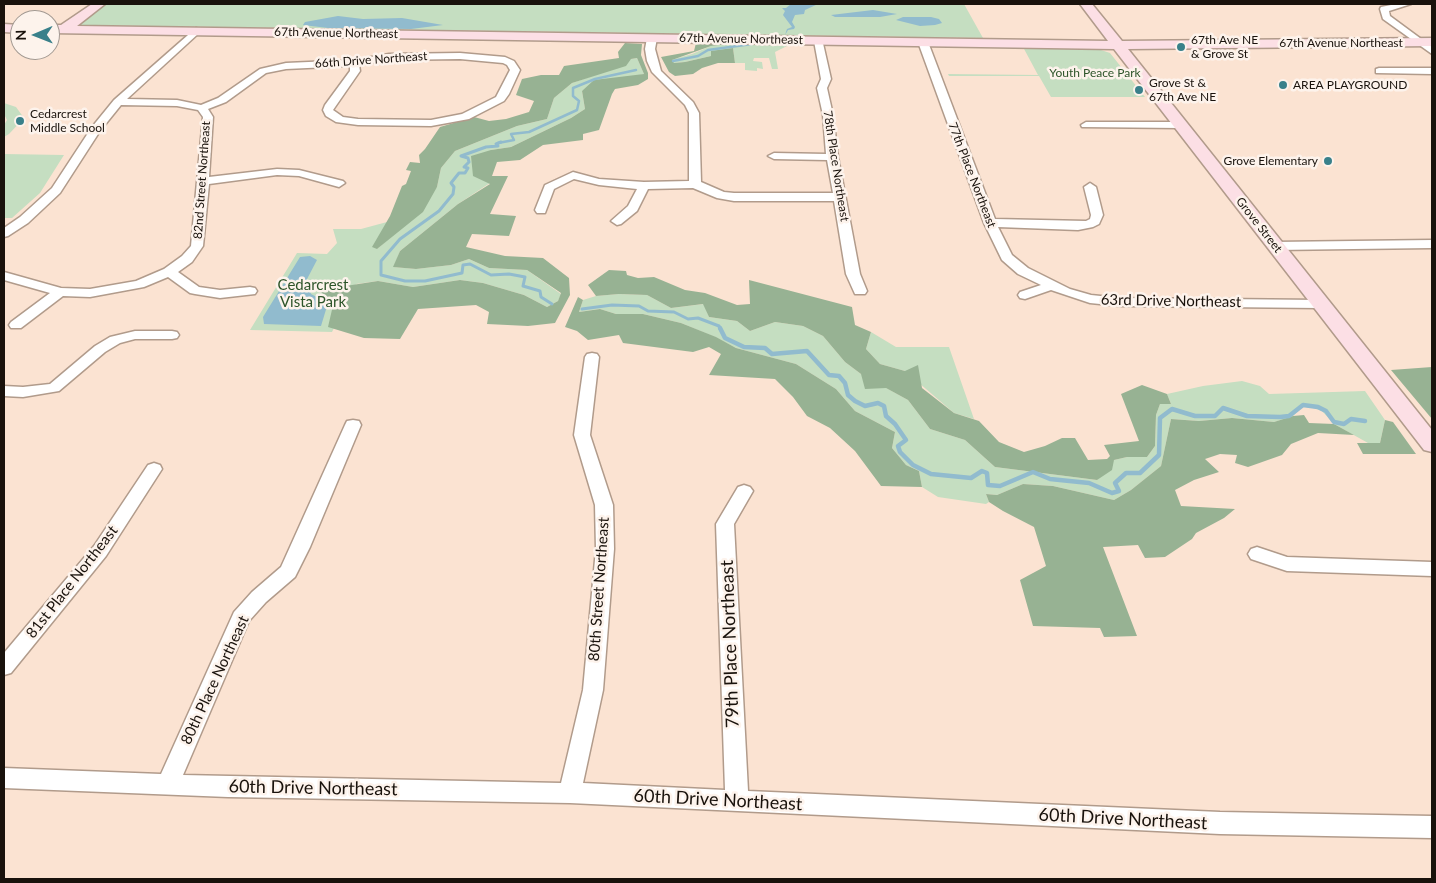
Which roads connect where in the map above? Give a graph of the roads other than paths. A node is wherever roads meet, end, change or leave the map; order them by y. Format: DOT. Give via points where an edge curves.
graph roads {
  1 [pos="99,4"];
  2 [pos="1086,4"];
  3 [pos="1407,4"];
  4 [pos="60,30"];
  5 [pos="64,30"];
  6 [pos="196,32"];
  7 [pos="652,38"];
  8 [pos="819,40"];
  9 [pos="923,42"];
  10 [pos="1426,42"];
  11 [pos="1118,45"];
  12 [pos="466,46"];
  13 [pos="1432,51"];
  14 [pos="354,62"];
  15 [pos="1379,71"];
  16 [pos="1432,71"];
  17 [pos="118,102"];
  18 [pos="202,108"];
  19 [pos="1086,124"];
  20 [pos="1180,125"];
  21 [pos="774,156"];
  22 [pos="832,157"];
  23 [pos="202,181"];
  24 [pos="339,183"];
  25 [pos="695,184"];
  26 [pos="644,186"];
  27 [pos="1090,187"];
  28 [pos="840,197"];
  29 [pos="540,210"];
  30 [pos="617,221"];
  31 [pos="990,223"];
  32 [pos="4,233"];
  33 [pos="1432,244"];
  34 [pos="1275,246"];
  35 [pos="169,272"];
  36 [pos="4,276"];
  37 [pos="1051,286"];
  38 [pos="250,290"];
  39 [pos="860,291"];
  40 [pos="60,292"];
  41 [pos="1025,295"];
  42 [pos="1320,304"];
  43 [pos="16,325"];
  44 [pos="172,335"];
  45 [pos="592,357"];
  46 [pos="4,391"];
  47 [pos="353,425"];
  48 [pos="1432,445"];
  49 [pos="154,469"];
  50 [pos="744,491"];
  51 [pos="1257,554"];
  52 [pos="1432,570"];
  53 [pos="4,667"];
  54 [pos="4,778"];
  55 [pos="168,784"];
  56 [pos="570,793"];
  57 [pos="737,802"];
  58 [pos="1432,827"];
  1 -- 5 [label="main road"];
  2 -- 11 [label="main road, Grove Street"];
  3 -- 10 [label="street" via="1384,9 1386,18"];
  4 -- 5 [label="main road, 67th Avenue Northeast"];
  5 -- 6 [label="main road, 67th Avenue Northeast"];
  6 -- 12 [label="main road, 67th Avenue Northeast"];
  6 -- 17 [label="street"];
  7 -- 8 [label="main road, 67th Avenue Northeast"];
  7 -- 12 [label="main road, 67th Avenue Northeast"];
  7 -- 25 [label="street" via="652,61 658,72 694,112"];
  8 -- 9 [label="main road, 67th Avenue Northeast"];
  8 -- 22 [label="street, 78th Place Northeast" via="826,79 822,88"];
  9 -- 11 [label="main road, 67th Avenue Northeast"];
  9 -- 31 [label="street, 77th Place Northeast"];
  10 -- 11 [label="main road, 67th Avenue Northeast"];
  10 -- 13 [label="street"];
  11 -- 20 [label="main road, Grove Street"];
  12 -- 14 [label="street, 66th Drive Northeast"];
  12 -- 14 [label="street, 66th Drive Northeast" via="505,60 515,70 504,94 493,103 443,122 358,122 334,117 330,114 330,105 355,71"];
  14 -- 18 [label="street, 66th Drive Northeast" via="300,64 268,70 222,100"];
  15 -- 16 [label="street"];
  17 -- 18 [label="street" via="177,103"];
  17 -- 32 [label="street" via="56,190 24,220"];
  18 -- 23 [label="street, 82nd Street Northeast" via="208,117"];
  19 -- 20 [label="street"];
  20 -- 34 [label="main road, Grove Street"];
  21 -- 22 [label="street"];
  22 -- 28 [label="street, 78th Place Northeast"];
  23 -- 24 [label="street" via="277,172 299,173"];
  23 -- 35 [label="street, 82nd Street Northeast" via="197,246 187,259"];
  25 -- 26 [label="street"];
  25 -- 28 [label="street" via="720,195 734,197"];
  26 -- 29 [label="street" via="599,182 573,175 549,187"];
  26 -- 30 [label="street" via="633,208"];
  27 -- 31 [label="street" via="1096,215 1095,221 1089,224"];
  28 -- 39 [label="street, 78th Place Northeast" via="853,274"];
  31 -- 37 [label="street, 77th Place Northeast" via="1007,257 1023,271"];
  33 -- 34 [label="street"];
  34 -- 42 [label="main road, Grove Street"];
  35 -- 38 [label="street" via="195,290 220,294"];
  35 -- 40 [label="street" via="117,290"];
  36 -- 40 [label="street"];
  37 -- 41 [label="street"];
  37 -- 42 [label="street, 63rd Drive Northeast" via="1090,299 1120,302"];
  40 -- 43 [label="street"];
  42 -- 48 [label="main road, Grove Street"];
  44 -- 46 [label="street" via="135,335 115,340 54,388"];
  45 -- 56 [label="street, 80th Street Northeast" via="582,435 604,505 605,549 593,690"];
  47 -- 55 [label="street, 80th Place Northeast" via="288,572 241,617"];
  49 -- 53 [label="street, 81st Place Northeast" via="100,551"];
  50 -- 57 [label="street, 79th Place Northeast" via="725,524"];
  51 -- 52 [label="street" via="1287,564"];
  54 -- 55 [label="street, 60th Drive Northeast"];
  55 -- 56 [label="street, 60th Drive Northeast"];
  56 -- 57 [label="street, 60th Drive Northeast"];
  57 -- 58 [label="street, 60th Drive Northeast" via="1220,823"];
}
